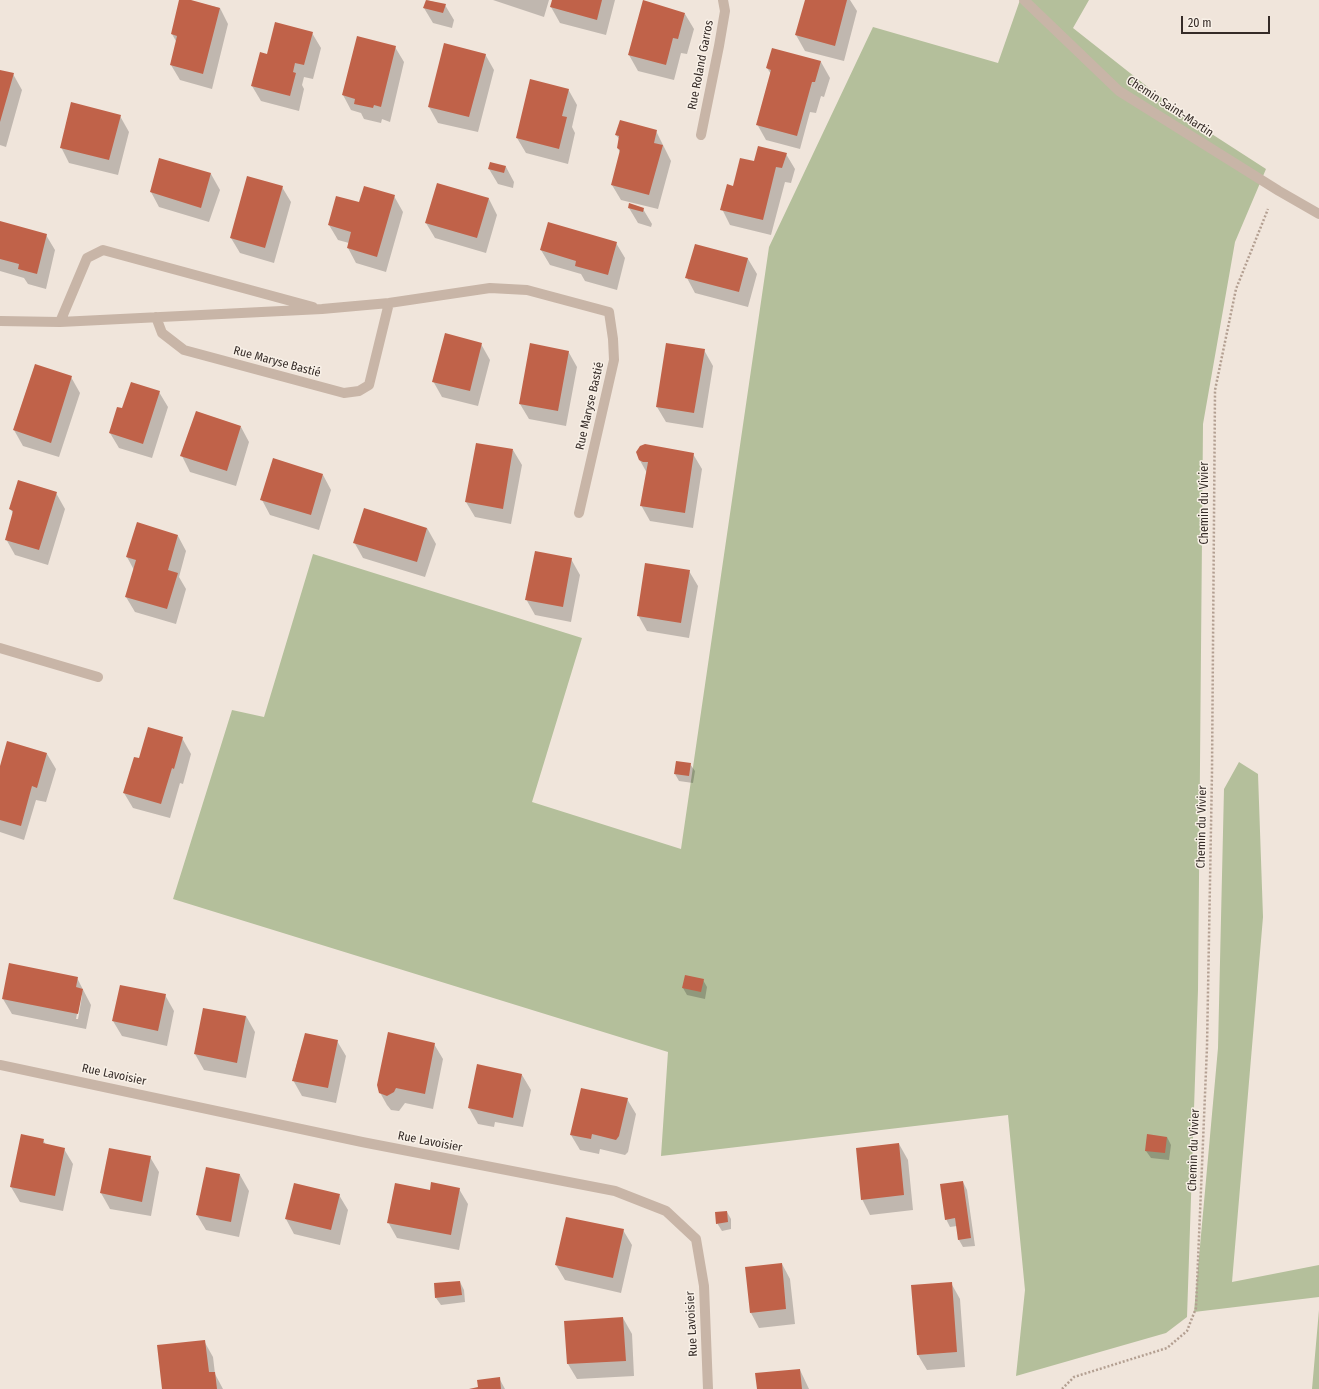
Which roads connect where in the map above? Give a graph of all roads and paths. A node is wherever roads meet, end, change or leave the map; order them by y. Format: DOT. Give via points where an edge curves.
graph roads {
  1 [pos="723,0"];
  2 [pos="1024,0"];
  3 [pos="701,135"];
  4 [pos="1279,191"];
  5 [pos="1319,214"];
  6 [pos="389,303"];
  7 [pos="322,310"];
  8 [pos="156,318"];
  9 [pos="0,321"];
  10 [pos="60,322"];
  11 [pos="579,513"];
  12 [pos="0,648"];
  13 [pos="98,677"];
  14 [pos="0,1065"];
  15 [pos="708,1389"];
  16 [pos="1062,1389"];
  1 -- 3 [label="street, Rue Roland Garros" via="725,11"];
  2 -- 4 [label="street, Chemin Saint-Martin" via="1119,91"];
  4 -- 5 [label="street, Chemin Saint-Martin"];
  4 -- 16 [label="path, Chemin du Vivier" via="1264,214 1236,289 1215,390 1207,1040 1196,1308 1187,1331 1167,1348 1074,1377"];
  6 -- 7 [label="street, Rue Maryse Bastié"];
  6 -- 8 [label="street, Rue Maryse Bastié" via="369,385 359,391 344,393 184,350 162,333"];
  6 -- 11 [label="street, Rue Maryse Bastié" via="490,288 526,290 609,312 614,360"];
  7 -- 8 [label="street, Rue Maryse Bastié"];
  7 -- 10 [label="street, Rue Maryse Bastié" via="103,250 87,258"];
  8 -- 10 [label="street, Rue Maryse Bastié"];
  9 -- 10 [label="street, Rue Maryse Bastié"];
  12 -- 13 [label="street"];
  14 -- 15 [label="street, Rue Lavoisier" via="362,1142 615,1191 666,1211 696,1239 704,1286"];
}
